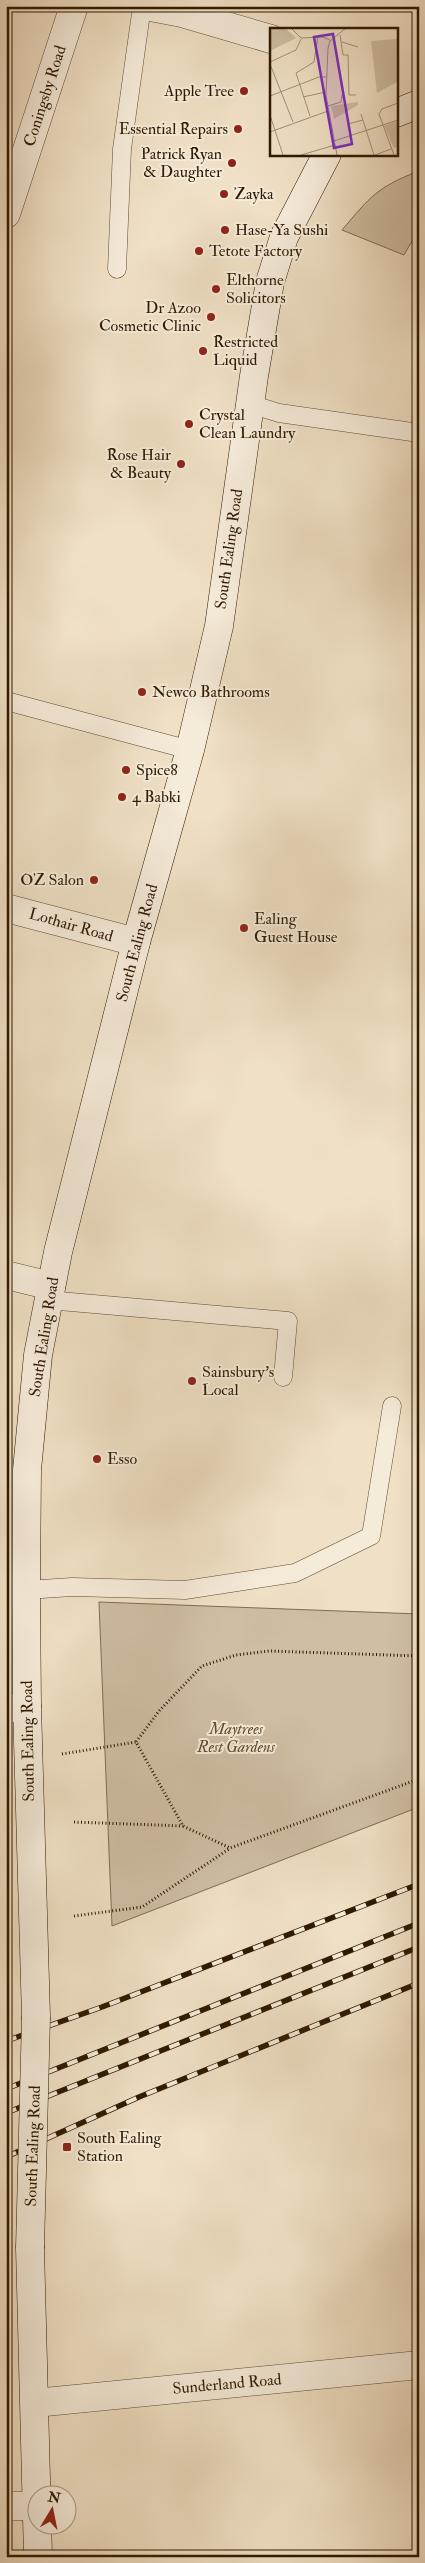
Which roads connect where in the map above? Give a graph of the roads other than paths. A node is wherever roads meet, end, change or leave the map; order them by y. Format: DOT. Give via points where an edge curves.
graph roads {
  1 [pos="74,6"];
  2 [pos="143,6"];
  3 [pos="213,14"];
  4 [pos="270,39"];
  5 [pos="419,104"];
  6 [pos="398,112"];
  7 [pos="326,155"];
  8 [pos="6,214"];
  9 [pos="117,269"];
  10 [pos="250,404"];
  11 [pos="419,433"];
  12 [pos="6,701"];
  13 [pos="190,750"];
  14 [pos="6,908"];
  15 [pos="136,942"];
  16 [pos="6,1276"];
  17 [pos="50,1293"];
  18 [pos="283,1377"];
  19 [pos="392,1406"];
  20 [pos="26,1590"];
  21 [pos="16,1708"];
  22 [pos="419,2365"];
  23 [pos="35,2403"];
  24 [pos="36,2486"];
  25 [pos="6,2506"];
  26 [pos="28,2506"];
  27 [pos="37,2536"];
  28 [pos="38,2557"];
  1 -- 8 [label="main road, Coningsby Road"];
  2 -- 3 [label="main road"];
  2 -- 9 [label="lane" via="122,149"];
  3 -- 4 [label="main road"];
  5 -- 6 [label="main road"];
  7 -- 10 [label="main road, South Ealing Road" via="284,237 270,282"];
  10 -- 11 [label="lane" via="278,412"];
  10 -- 13 [label="main road, South Ealing Road" via="219,626"];
  12 -- 13 [label="lane"];
  13 -- 15 [label="main road, South Ealing Road"];
  14 -- 15 [label="main road, Lothair Road"];
  15 -- 17 [label="main road, South Ealing Road"];
  16 -- 17 [label="main road"];
  17 -- 18 [label="lane" via="288,1321"];
  17 -- 20 [label="main road, South Ealing Road" via="38,1355 27,1470"];
  19 -- 20 [label="lane" via="371,1536 337,1554 296,1573 185,1590 72,1587"];
  20 -- 21 [label="main road, South Ealing Road"];
  21 -- 23 [label="main road, South Ealing Road, bridge" via="28,1759 36,2017 30,2248"];
  22 -- 23 [label="main road, Sunderland Road"];
  23 -- 24 [label="main road, South Ealing Road"];
  25 -- 26 [label="main road"];
  27 -- 28 [label="main road, South Ealing Road"];
}
